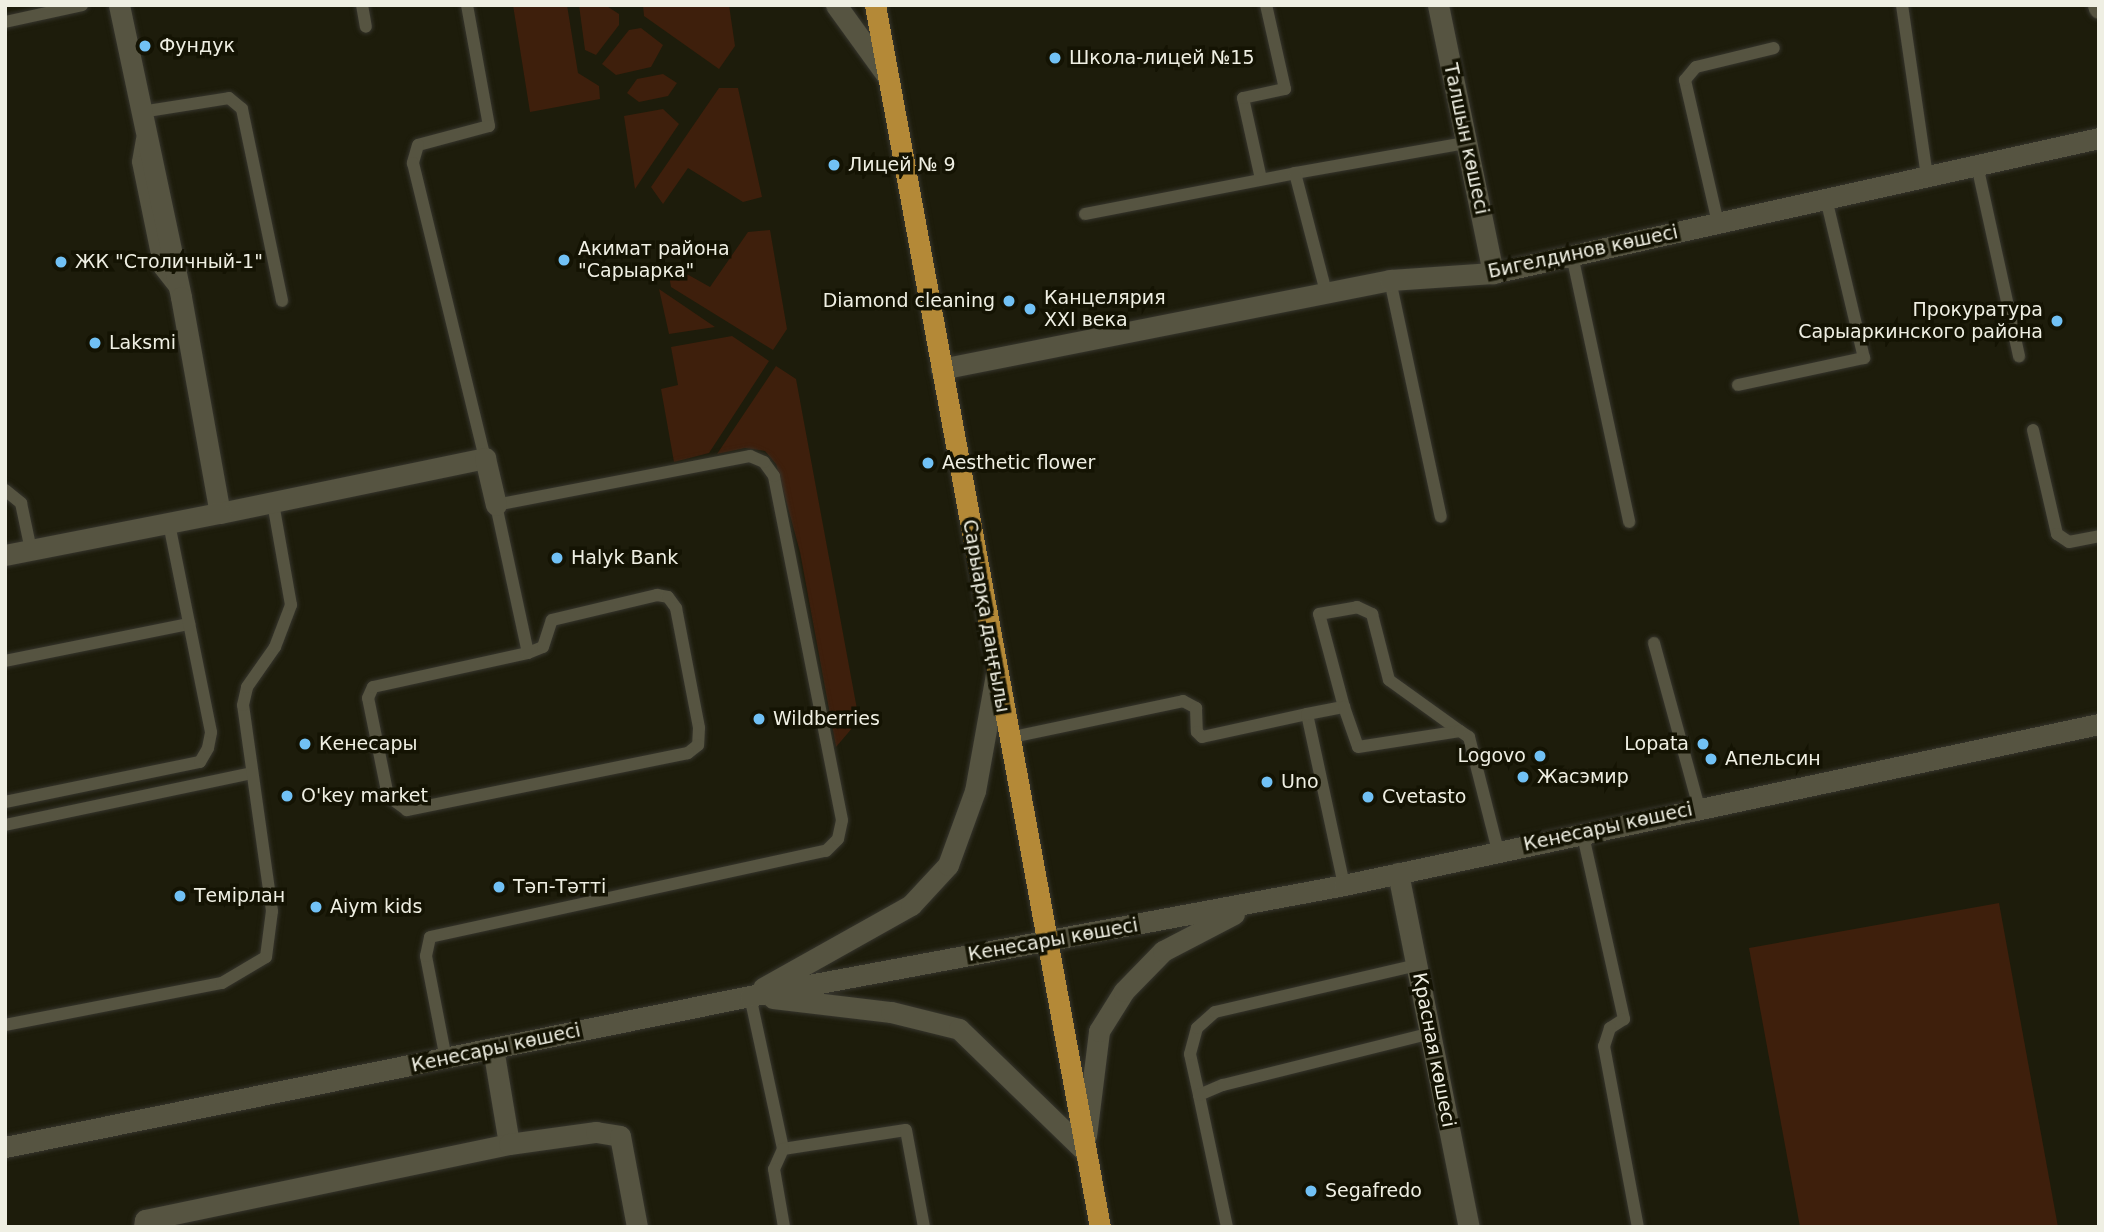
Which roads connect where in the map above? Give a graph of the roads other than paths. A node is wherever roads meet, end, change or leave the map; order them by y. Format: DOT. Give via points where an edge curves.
graph roads {
  1 [pos="82,5"];
  2 [pos="119,5"];
  3 [pos="362,5"];
  4 [pos="467,5"];
  5 [pos="836,5"];
  6 [pos="875,5"];
  7 [pos="1266,5"];
  8 [pos="1438,5"];
  9 [pos="1902,5"];
  10 [pos="5,22"];
  11 [pos="366,27"];
  12 [pos="1774,48"];
  13 [pos="888,78"];
  14 [pos="143,120"];
  15 [pos="2099,138"];
  16 [pos="1466,143"];
  17 [pos="1977,165"];
  18 [pos="1295,173"];
  19 [pos="1927,176"];
  20 [pos="1261,180"];
  21 [pos="1826,198"];
  22 [pos="1085,214"];
  23 [pos="1718,223"];
  24 [pos="1572,255"];
  25 [pos="1493,273"];
  26 [pos="1390,280"];
  27 [pos="1326,292"];
  28 [pos="282,301"];
  29 [pos="2019,356"];
  30 [pos="941,369"];
  31 [pos="1738,385"];
  32 [pos="2033,430"];
  33 [pos="485,458"];
  34 [pos="5,490"];
  35 [pos="273,503"];
  36 [pos="496,505"];
  37 [pos="220,513"];
  38 [pos="1441,517"];
  39 [pos="1629,522"];
  40 [pos="169,524"];
  41 [pos="2099,536"];
  42 [pos="31,550"];
  43 [pos="5,555"];
  44 [pos="190,624"];
  45 [pos="1654,643"];
  46 [pos="528,653"];
  47 [pos="5,661"];
  48 [pos="996,674"];
  49 [pos="1344,707"];
  50 [pos="1307,715"];
  51 [pos="2099,724"];
  52 [pos="1460,731"];
  53 [pos="1008,738"];
  54 [pos="252,773"];
  55 [pos="5,802"];
  56 [pos="1699,808"];
  57 [pos="5,825"];
  58 [pos="1582,831"];
  59 [pos="1497,851"];
  60 [pos="1398,873"];
  61 [pos="1344,885"];
  62 [pos="1265,900"];
  63 [pos="1045,943"];
  64 [pos="1417,965"];
  65 [pos="750,996"];
  66 [pos="5,1025"];
  67 [pos="1432,1033"];
  68 [pos="493,1048"];
  69 [pos="446,1059"];
  70 [pos="1199,1095"];
  71 [pos="509,1144"];
  72 [pos="5,1147"];
  73 [pos="783,1149"];
  74 [pos="1084,1150"];
  75 [pos="144,1227"];
  76 [pos="637,1227"];
  77 [pos="784,1227"];
  78 [pos="924,1227"];
  79 [pos="1100,1227"];
  80 [pos="1227,1227"];
  81 [pos="1469,1227"];
  82 [pos="1638,1227"];
  1 -- 10 [label="lane"];
  2 -- 14 [label="street"];
  3 -- 11 [label="lane"];
  4 -- 33 [label="lane" via="489,126 418,145 413,163"];
  5 -- 13 [label="street"];
  6 -- 13 [label="main road, Сарыарқа даңғылы"];
  7 -- 20 [label="lane" via="1285,89 1243,98"];
  8 -- 16 [label="street, Талшын көшесі"];
  9 -- 19 [label="lane"];
  12 -- 23 [label="lane" via="1696,67 1685,80"];
  13 -- 30 [label="main road, Сарыарқа даңғылы"];
  14 -- 28 [label="lane" via="229,98 242,108"];
  14 -- 37 [label="street"];
  15 -- 17 [label="street, Бигелдинов көшесі"];
  16 -- 18 [label="lane"];
  16 -- 25 [label="street, Талшын көшесі"];
  17 -- 19 [label="street, Бигелдинов көшесі"];
  17 -- 29 [label="lane"];
  18 -- 20 [label="lane"];
  18 -- 27 [label="lane"];
  19 -- 21 [label="street, Бигелдинов көшесі"];
  20 -- 22 [label="lane"];
  21 -- 23 [label="street, Бигелдинов көшесі"];
  21 -- 31 [label="lane" via="1864,358"];
  23 -- 24 [label="street, Бигелдинов көшесі"];
  24 -- 25 [label="street, Бигелдинов көшесі"];
  24 -- 39 [label="lane"];
  25 -- 26 [label="street, Бигелдинов көшесі"];
  26 -- 27 [label="street, Бигелдинов көшесі"];
  26 -- 38 [label="lane"];
  27 -- 30 [label="street, Бигелдинов көшесі"];
  30 -- 48 [label="main road, Сарыарқа даңғылы"];
  32 -- 41 [label="lane" via="2057,534 2069,542"];
  33 -- 35 [label="street"];
  33 -- 36 [label="street"];
  34 -- 42 [label="lane" via="21,503"];
  35 -- 37 [label="street"];
  35 -- 54 [label="lane" via="291,606 275,647 244,695"];
  36 -- 46 [label="lane"];
  36 -- 69 [label="lane" via="750,456 764,462 774,476 842,820 838,839 826,851 430,937 426,956"];
  37 -- 40 [label="street"];
  40 -- 42 [label="street"];
  40 -- 44 [label="lane"];
  42 -- 43 [label="street"];
  44 -- 47 [label="lane"];
  44 -- 55 [label="lane" via="211,732 200,762"];
  45 -- 56 [label="lane"];
  46 -- 46 [label="lane" via="373,687 369,698 388,796 397,806 407,810 674,756 698,745 699,728 678,621 668,597 657,595 552,620 543,647"];
  48 -- 53 [label="main road, Сарыарқа даңғылы"];
  48 -- 65 [label="street" via="975,791 948,865 911,905"];
  49 -- 50 [label="lane"];
  49 -- 52 [label="lane" via="1357,747"];
  49 -- 52 [label="lane" via="1319,614 1357,607 1372,614 1389,680"];
  50 -- 53 [label="lane" via="1202,737 1197,732 1196,708 1183,701"];
  50 -- 61 [label="lane"];
  51 -- 56 [label="street, Кенесары көшесі"];
  52 -- 59 [label="lane" via="1473,742"];
  53 -- 63 [label="main road, Сарыарқа даңғылы"];
  54 -- 57 [label="lane"];
  54 -- 66 [label="lane" via="272,911 266,957 222,983"];
  56 -- 58 [label="street, Кенесары көшесі"];
  58 -- 59 [label="street, Кенесары көшесі"];
  58 -- 82 [label="lane" via="1624,1019 1610,1028 1604,1046"];
  59 -- 60 [label="street, Кенесары көшесі"];
  60 -- 61 [label="street, Кенесары көшесі"];
  60 -- 64 [label="street, Красная көшесі"];
  61 -- 62 [label="street, Кенесары көшесі"];
  62 -- 63 [label="street, Кенесары көшесі"];
  62 -- 74 [label="street" via="1163,951 1124,991 1099,1031"];
  63 -- 65 [label="street, Кенесары көшесі"];
  63 -- 74 [label="main road, Сарыарқа даңғылы"];
  64 -- 67 [label="street, Красная көшесі"];
  64 -- 70 [label="lane" via="1215,1012 1197,1028 1191,1054"];
  65 -- 68 [label="street, Кенесары көшесі"];
  65 -- 73 [label="lane"];
  65 -- 74 [label="street" via="891,1012 960,1029"];
  67 -- 70 [label="lane"];
  67 -- 81 [label="street, Красная көшесі"];
  68 -- 69 [label="street, Кенесары көшесі"];
  68 -- 71 [label="street"];
  69 -- 72 [label="street, Кенесары көшесі"];
  70 -- 80 [label="lane"];
  71 -- 75 [label="street" via="145,1220"];
  71 -- 76 [label="street" via="596,1132 620,1136"];
  73 -- 77 [label="lane" via="774,1169"];
  73 -- 78 [label="lane" via="906,1129"];
  74 -- 79 [label="main road, Сарыарқа даңғылы"];
}
